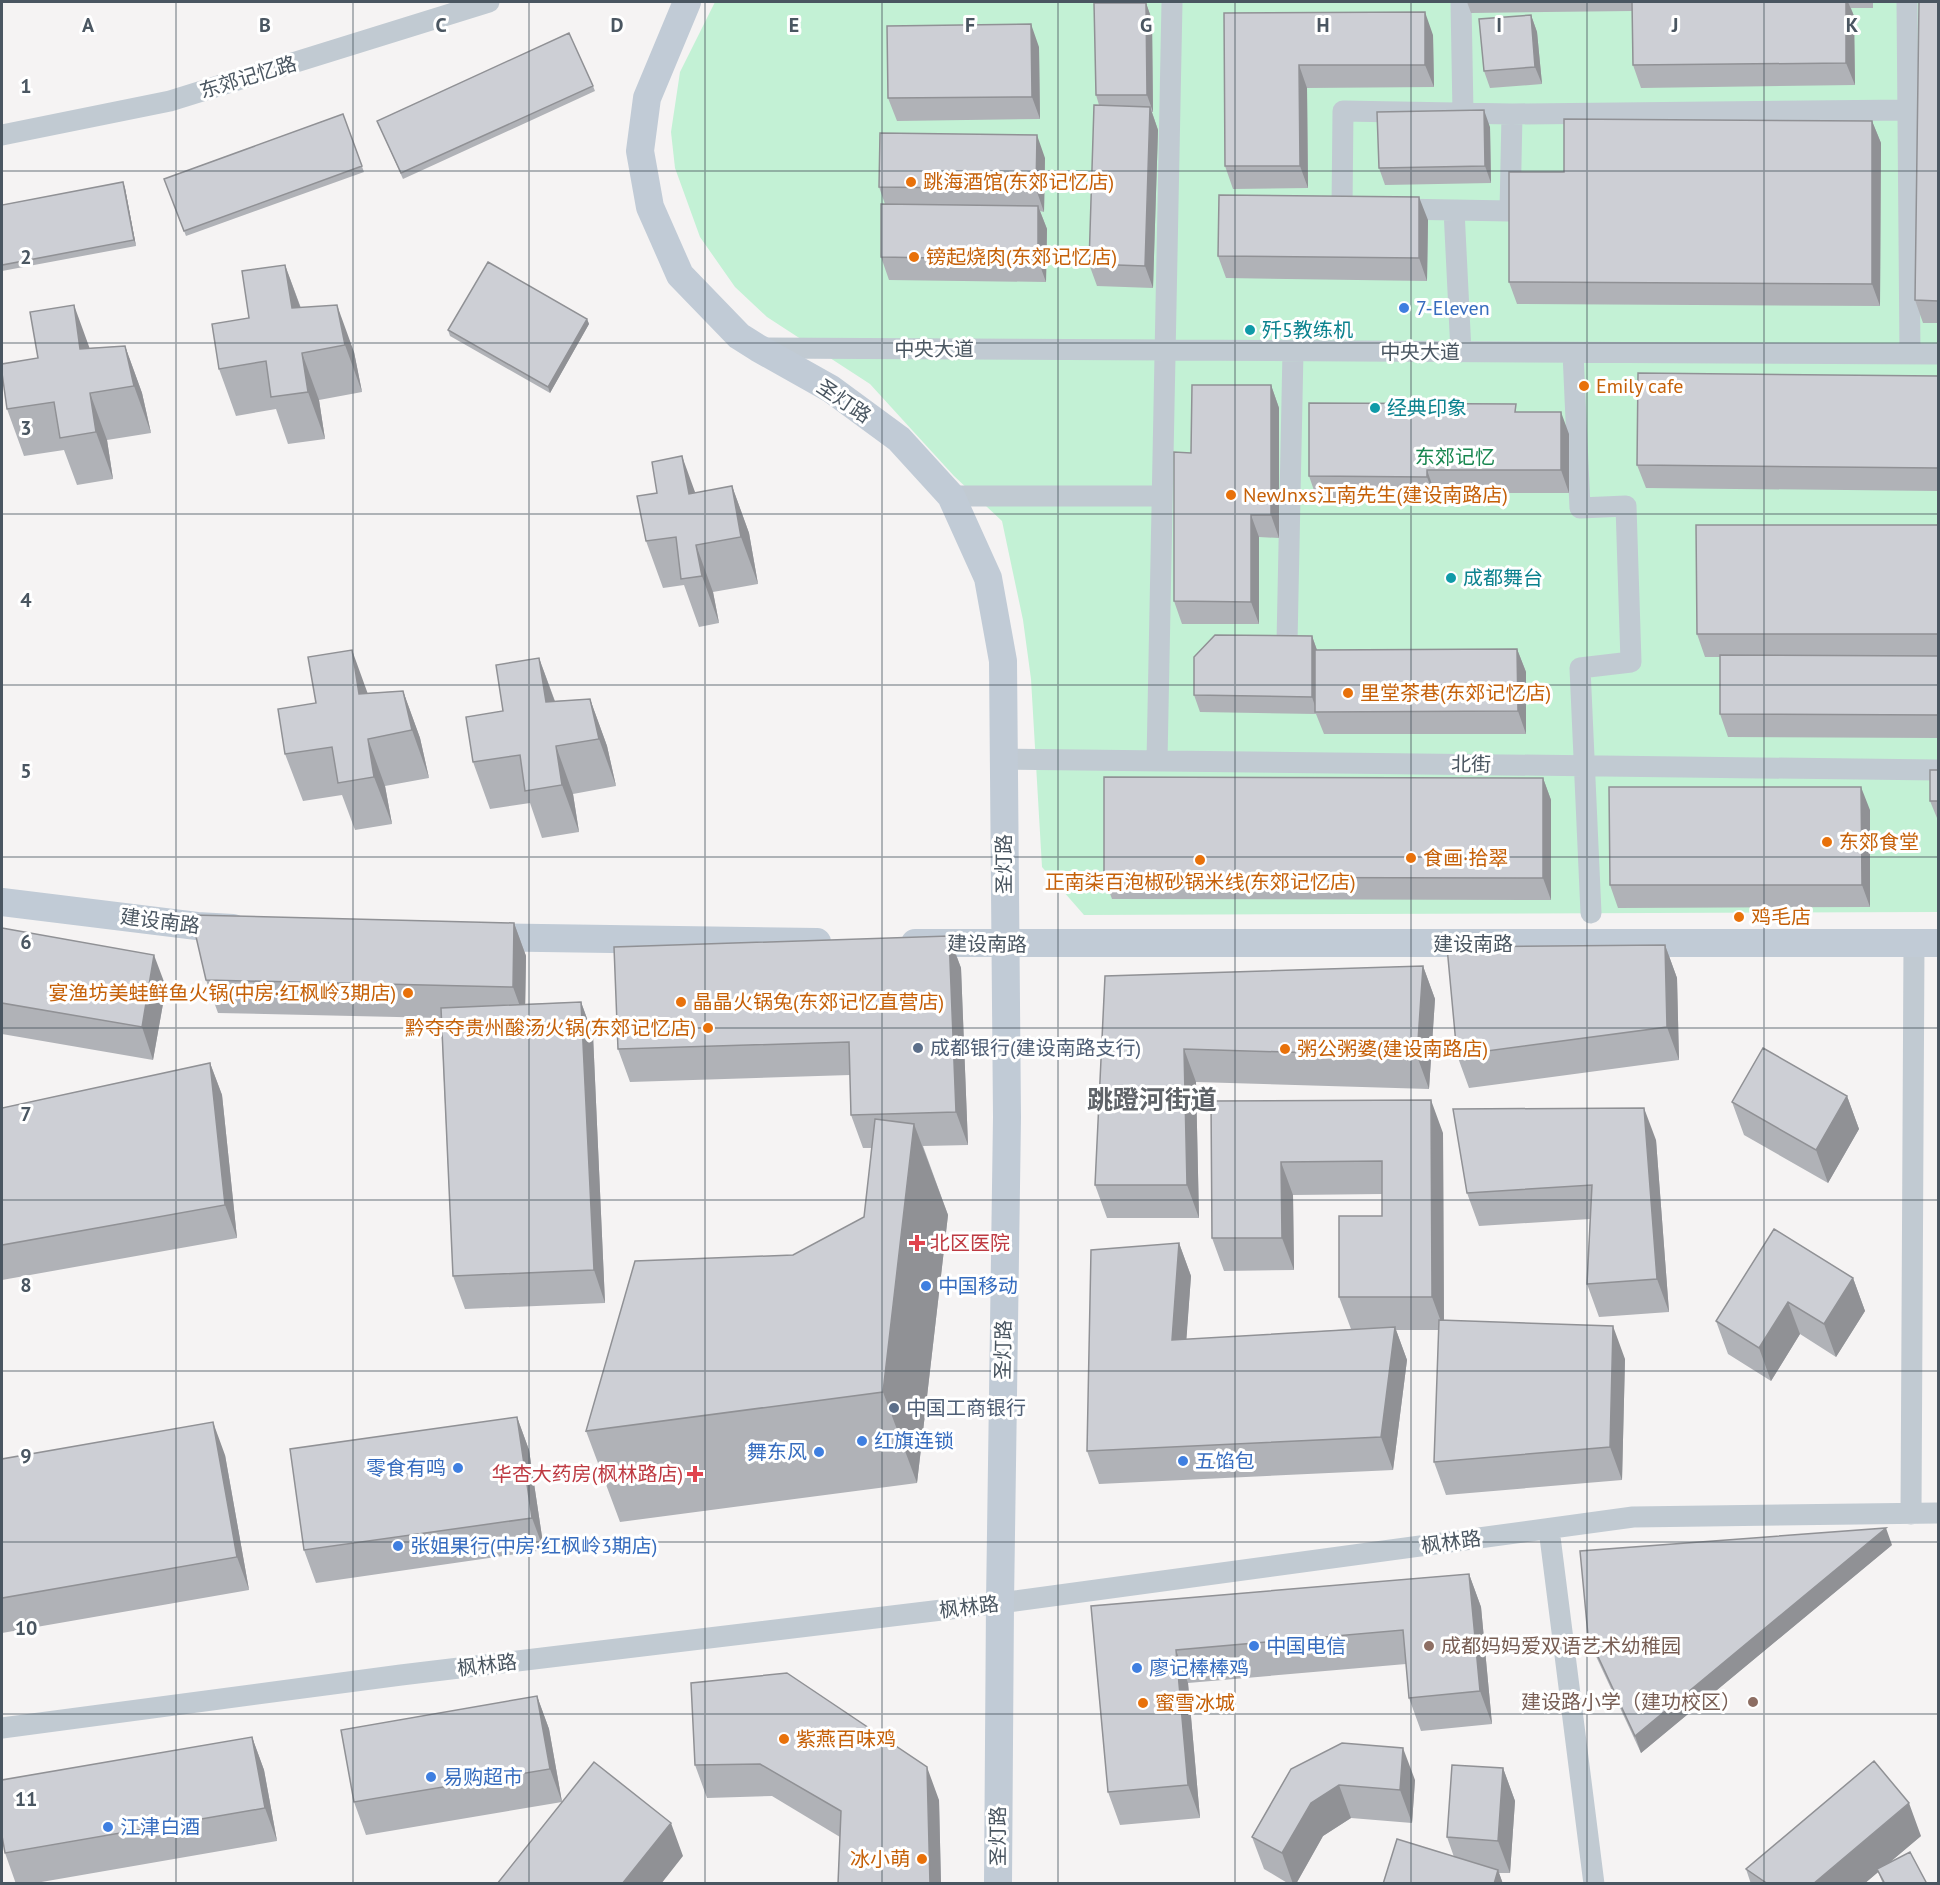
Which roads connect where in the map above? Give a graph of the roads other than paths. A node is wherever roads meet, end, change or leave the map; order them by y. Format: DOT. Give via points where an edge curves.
graph roads {
  1 [pos="489,2"];
  2 [pos="687,2"];
  3 [pos="1176,2"];
  4 [pos="1461,2"];
  5 [pos="1907,2"];
  6 [pos="1908,111"];
  7 [pos="1463,113"];
  8 [pos="1512,114"];
  9 [pos="2,135"];
  10 [pos="1454,210"];
  11 [pos="758,348"];
  12 [pos="1165,351"];
  13 [pos="1293,351"];
  14 [pos="1461,352"];
  15 [pos="1573,353"];
  16 [pos="1910,354"];
  17 [pos="1938,354"];
  18 [pos="951,496"];
  19 [pos="1162,496"];
  20 [pos="1287,643"];
  21 [pos="1004,759"];
  22 [pos="1157,761"];
  23 [pos="1586,765"];
  24 [pos="1938,770"];
  25 [pos="2,902"];
  26 [pos="1591,913"];
  27 [pos="256,929"];
  28 [pos="456,936"];
  29 [pos="838,942"];
  30 [pos="885,943"];
  31 [pos="1926,943"];
  32 [pos="1005,944"];
  33 [pos="1938,1513"];
  34 [pos="1911,1514"];
  35 [pos="1549,1529"];
  36 [pos="1000,1603"];
  37 [pos="2,1728"];
  38 [pos="998,1884"];
  39 [pos="1594,1884"];
  1 -- 9 [label="street, 东郊记忆路" via="170,101"];
  2 -- 11 [label="street, 圣灯路" via="647,98 640,151 650,207 680,275 740,336"];
  3 -- 12 [label="street"];
  4 -- 7 [label="street"];
  5 -- 6 [label="street"];
  6 -- 8 [label="street"];
  6 -- 16 [label="street"];
  7 -- 8 [label="street"];
  7 -- 10 [label="street" via="1343,111 1342,208"];
  8 -- 10 [label="street" via="1510,211"];
  10 -- 14 [label="street"];
  11 -- 12 [label="street, 中央大道"];
  11 -- 18 [label="street, 圣灯路" via="831,389 899,439"];
  12 -- 13 [label="street, 中央大道"];
  12 -- 19 [label="street"];
  13 -- 14 [label="street, 中央大道"];
  13 -- 20 [label="street"];
  14 -- 15 [label="street, 中央大道"];
  15 -- 16 [label="street, 中央大道"];
  15 -- 23 [label="street" via="1580,508 1626,506 1631,662 1580,668"];
  16 -- 17 [label="street, 中央大道"];
  18 -- 19 [label="street"];
  18 -- 21 [label="street, 圣灯路" via="988,578 1003,661"];
  19 -- 22 [label="street"];
  21 -- 22 [label="street, 北街"];
  21 -- 32 [label="street, 圣灯路"];
  22 -- 23 [label="street, 北街"];
  23 -- 24 [label="street, 北街"];
  23 -- 26 [label="street"];
  25 -- 27 [label="street, 建设南路" via="197,926"];
  28 -- 29 [label="street"];
  30 -- 32 [label="street, 建设南路"];
  31 -- 32 [label="street, 建设南路"];
  31 -- 34 [label="street"];
  32 -- 36 [label="street, 圣灯路" via="1007,1117"];
  33 -- 34 [label="street, 枫林路"];
  34 -- 35 [label="street, 枫林路" via="1633,1517"];
  35 -- 36 [label="street, 枫林路"];
  35 -- 39 [label="street"];
  36 -- 37 [label="street, 枫林路" via="401,1675"];
  36 -- 38 [label="street, 圣灯路"];
}
